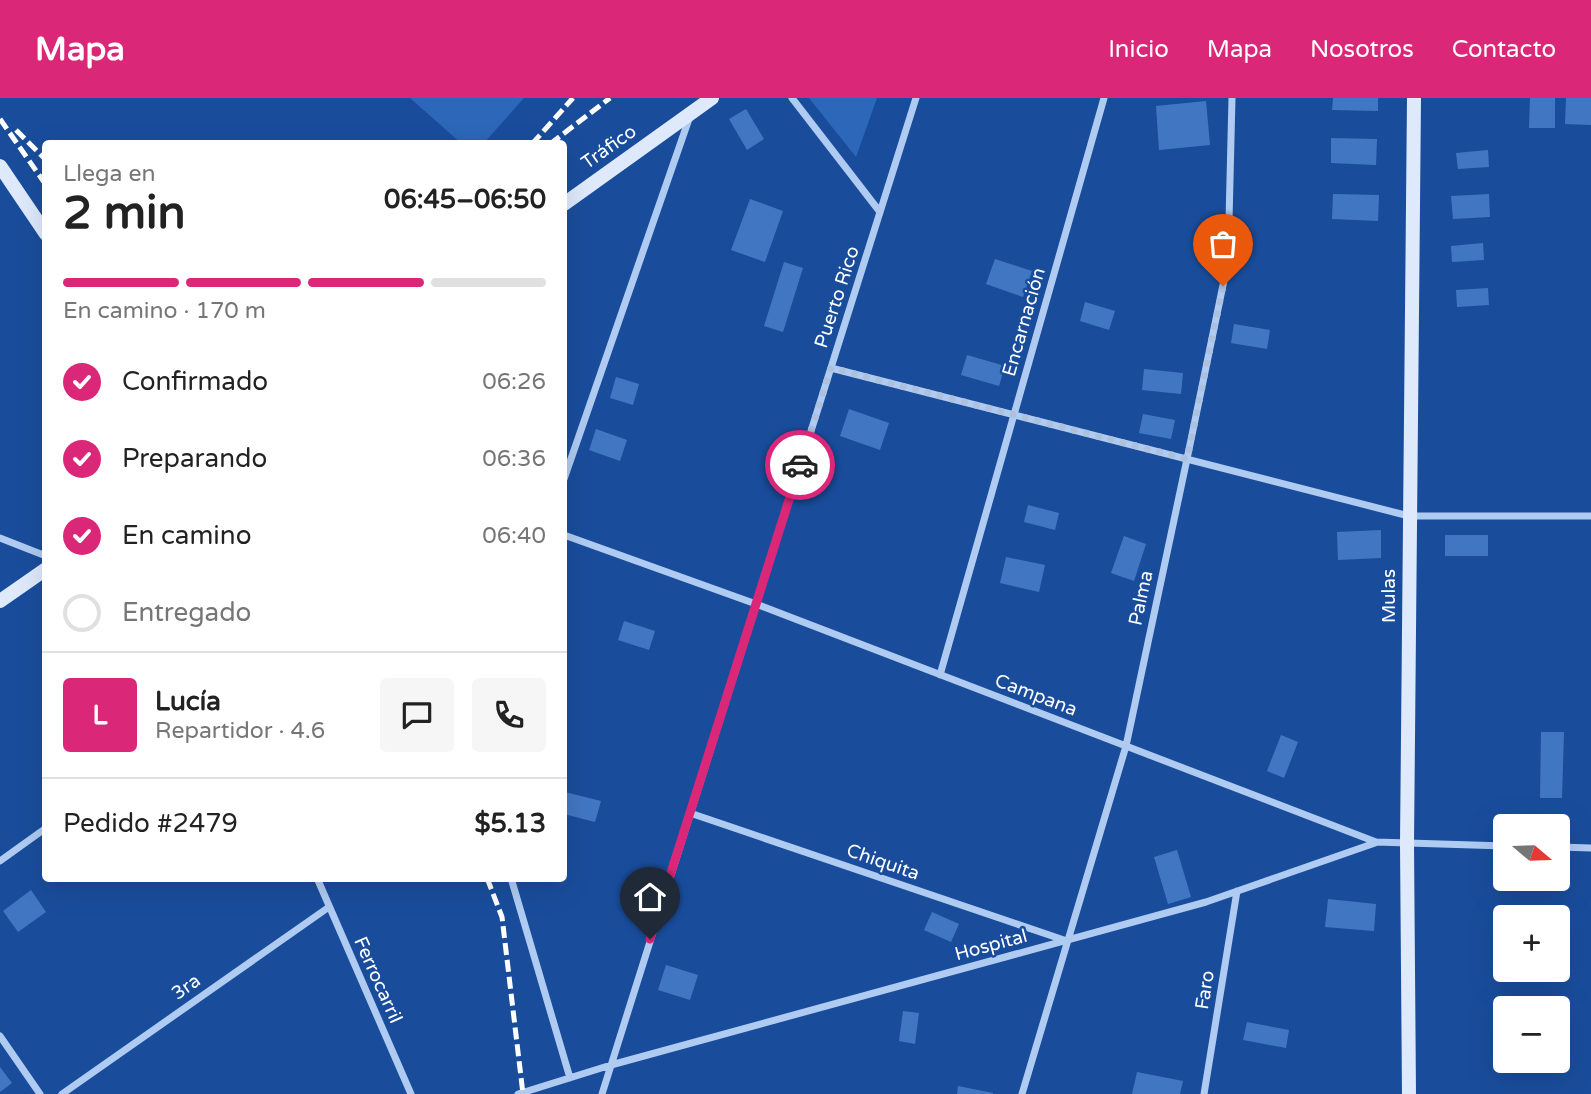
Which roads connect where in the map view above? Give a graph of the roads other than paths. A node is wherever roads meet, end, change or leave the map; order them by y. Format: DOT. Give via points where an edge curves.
graph roads {
  1 [pos="712,98"];
  2 [pos="792,98"];
  3 [pos="916,98"];
  4 [pos="1104,98"];
  5 [pos="1232,98"];
  6 [pos="1414,98"];
  7 [pos="692,113"];
  8 [pos="1,169"];
  9 [pos="567,202"];
  10 [pos="880,212"];
  11 [pos="42,228"];
  12 [pos="831,368"];
  13 [pos="1014,415"];
  14 [pos="1187,459"];
  15 [pos="567,470"];
  16 [pos="1409,516"];
  17 [pos="1591,516"];
  18 [pos="567,536"];
  19 [pos="0,538"];
  20 [pos="42,554"];
  21 [pos="42,572"];
  22 [pos="0,601"];
  23 [pos="756,604"];
  24 [pos="940,675"];
  25 [pos="1126,746"];
  26 [pos="690,813"];
  27 [pos="42,831"];
  28 [pos="1376,842"];
  29 [pos="1407,844"];
  30 [pos="1493,846"];
  31 [pos="1570,847"];
  32 [pos="1591,848"];
  33 [pos="0,861"];
  34 [pos="319,882"];
  35 [pos="512,882"];
  36 [pos="1237,891"];
  37 [pos="328,907"];
  38 [pos="1066,940"];
  39 [pos="0,1036"];
  40 [pos="611,1065"];
  41 [pos="570,1078"];
  42 [pos="40,1094"];
  43 [pos="62,1094"];
  44 [pos="411,1094"];
  45 [pos="518,1094"];
  46 [pos="602,1094"];
  47 [pos="1022,1094"];
  48 [pos="1204,1094"];
  49 [pos="1409,1094"];
  1 -- 7 [label="street, Tráfico"];
  2 -- 10 [label="street"];
  3 -- 10 [label="street, Puerto Rico"];
  4 -- 13 [label="street, Encarnación"];
  5 -- 14 [label="street, Palma" via="1227,261"];
  6 -- 16 [label="street, Mulas"];
  7 -- 9 [label="street, Tráfico"];
  7 -- 15 [label="street"];
  8 -- 11 [label="street"];
  10 -- 12 [label="street, Puerto Rico"];
  12 -- 13 [label="street"];
  12 -- 23 [label="street, Puerto Rico"];
  13 -- 14 [label="street"];
  13 -- 24 [label="street, Encarnación"];
  14 -- 16 [label="street"];
  14 -- 25 [label="street, Palma"];
  16 -- 17 [label="street"];
  16 -- 29 [label="street, Mulas"];
  18 -- 23 [label="street, Campana"];
  19 -- 20 [label="street"];
  21 -- 22 [label="street"];
  23 -- 24 [label="street, Campana"];
  23 -- 26 [label="street, Puerto Rico"];
  24 -- 25 [label="street, Campana"];
  25 -- 28 [label="street, Campana"];
  25 -- 38 [label="street, Palma"];
  26 -- 38 [label="street, Chiquita"];
  26 -- 40 [label="street, Puerto Rico"];
  27 -- 33 [label="street"];
  28 -- 29 [label="street, Campana"];
  28 -- 36 [label="street, Hospital"];
  29 -- 30 [label="street, Campana"];
  29 -- 49 [label="street, Mulas"];
  31 -- 32 [label="street"];
  34 -- 37 [label="street, Ferrocarril"];
  35 -- 41 [label="street"];
  36 -- 38 [label="street, Hospital"];
  36 -- 48 [label="street, Faro"];
  37 -- 43 [label="street, 3ra"];
  37 -- 44 [label="street, Ferrocarril"];
  38 -- 40 [label="street, Hospital"];
  38 -- 47 [label="street, Palma"];
  39 -- 42 [label="street"];
  40 -- 41 [label="street"];
  40 -- 46 [label="street, Puerto Rico"];
  41 -- 45 [label="street"];
}
